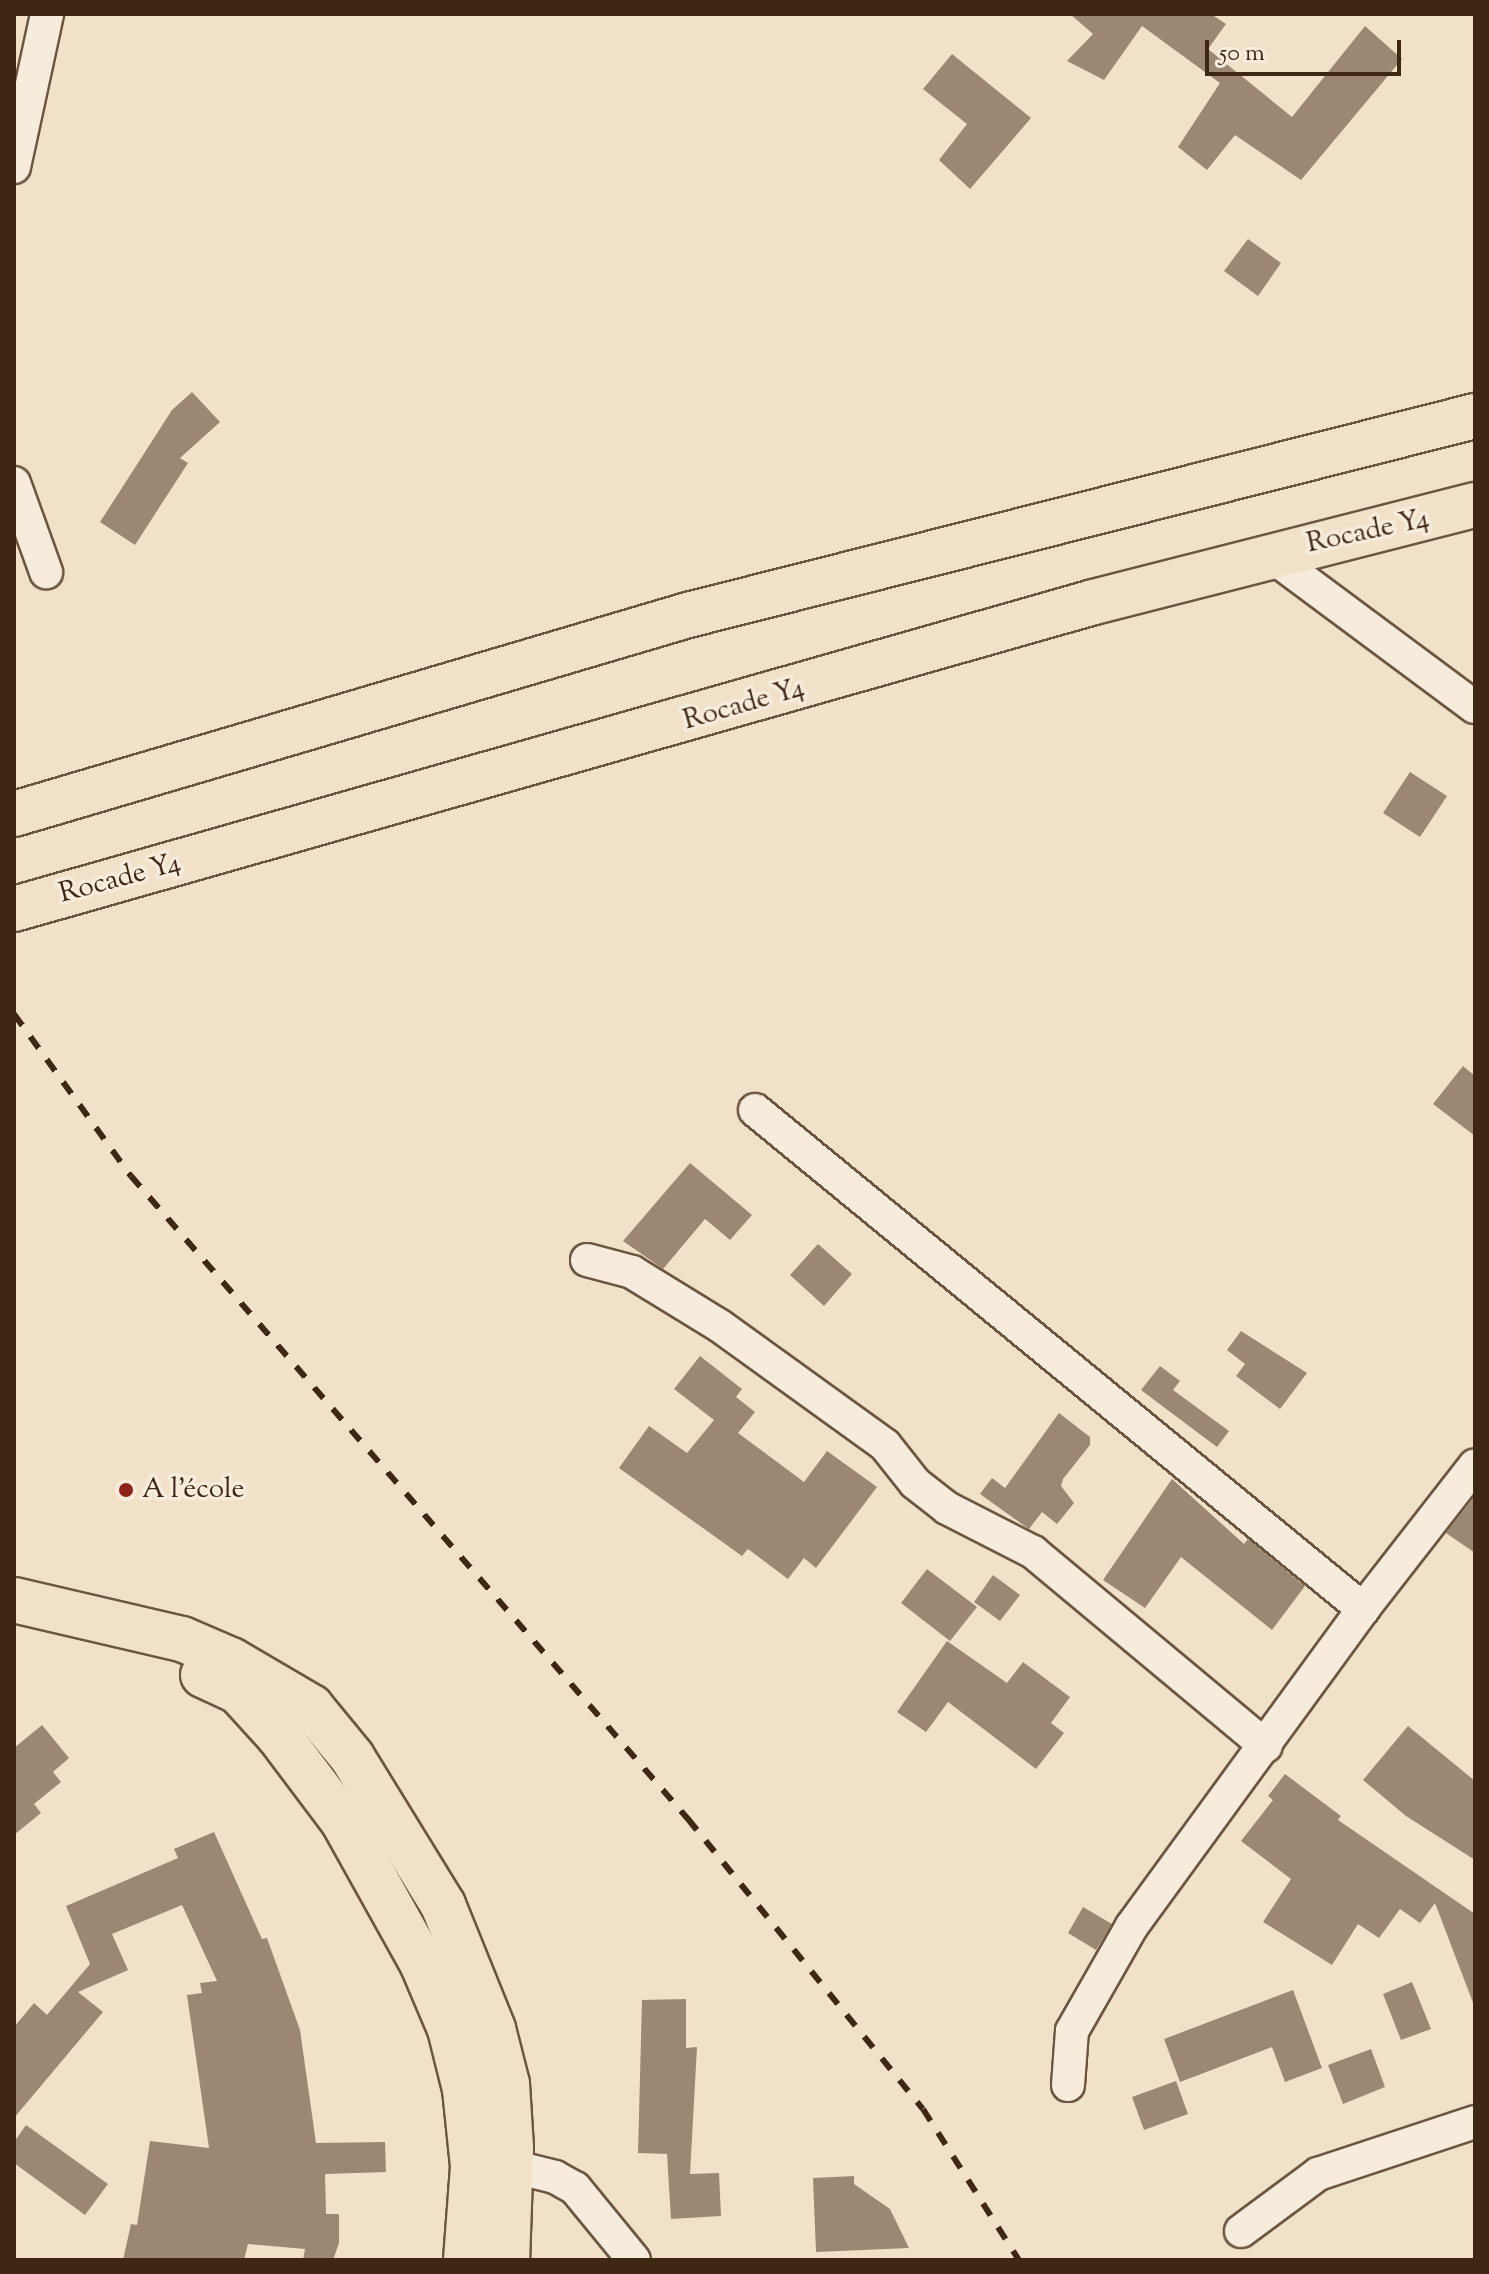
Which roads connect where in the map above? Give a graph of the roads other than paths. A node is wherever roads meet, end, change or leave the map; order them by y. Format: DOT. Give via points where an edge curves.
graph roads {
  1 [pos="47,14"];
  2 [pos="14,167"];
  3 [pos="1475,416"];
  4 [pos="14,483"];
  5 [pos="1475,505"];
  6 [pos="1270,555"];
  7 [pos="46,572"];
  8 [pos="1475,707"];
  9 [pos="14,814"];
  10 [pos="32,904"];
  11 [pos="755,1110"];
  12 [pos="587,1260"];
  13 [pos="1475,1465"];
  14 [pos="14,1600"];
  15 [pos="1363,1609"];
  16 [pos="14,1625"];
  17 [pos="1266,1746"];
  18 [pos="1068,2085"];
  19 [pos="1475,2122"];
  20 [pos="511,2166"];
  21 [pos="1241,2231"];
  22 [pos="466,2260"];
  23 [pos="507,2260"];
  24 [pos="634,2260"];
  1 -- 2 [label="street"];
  3 -- 9 [label="main road" via="688,615"];
  4 -- 7 [label="street"];
  5 -- 6 [label="main road, Rocade Y4"];
  6 -- 8 [label="street"];
  6 -- 10 [label="main road, Rocade Y4"];
  11 -- 15 [label="street"];
  12 -- 17 [label="street" via="632,1272 720,1326 885,1445 915,1483 947,1508 1033,1552"];
  13 -- 15 [label="street"];
  14 -- 20 [label="main road" via="182,1639 231,1660 311,1707 407,1842 472,1967 507,2084"];
  15 -- 17 [label="street"];
  16 -- 22 [label="main road" via="129,1649 239,1692 343,1821 400,1917 450,2029 465,2089 473,2167"];
  17 -- 18 [label="street" via="1132,1926 1072,2031"];
  19 -- 21 [label="street" via="1318,2174"];
  20 -- 23 [label="main road"];
  20 -- 24 [label="street" via="575,2188"];
}
